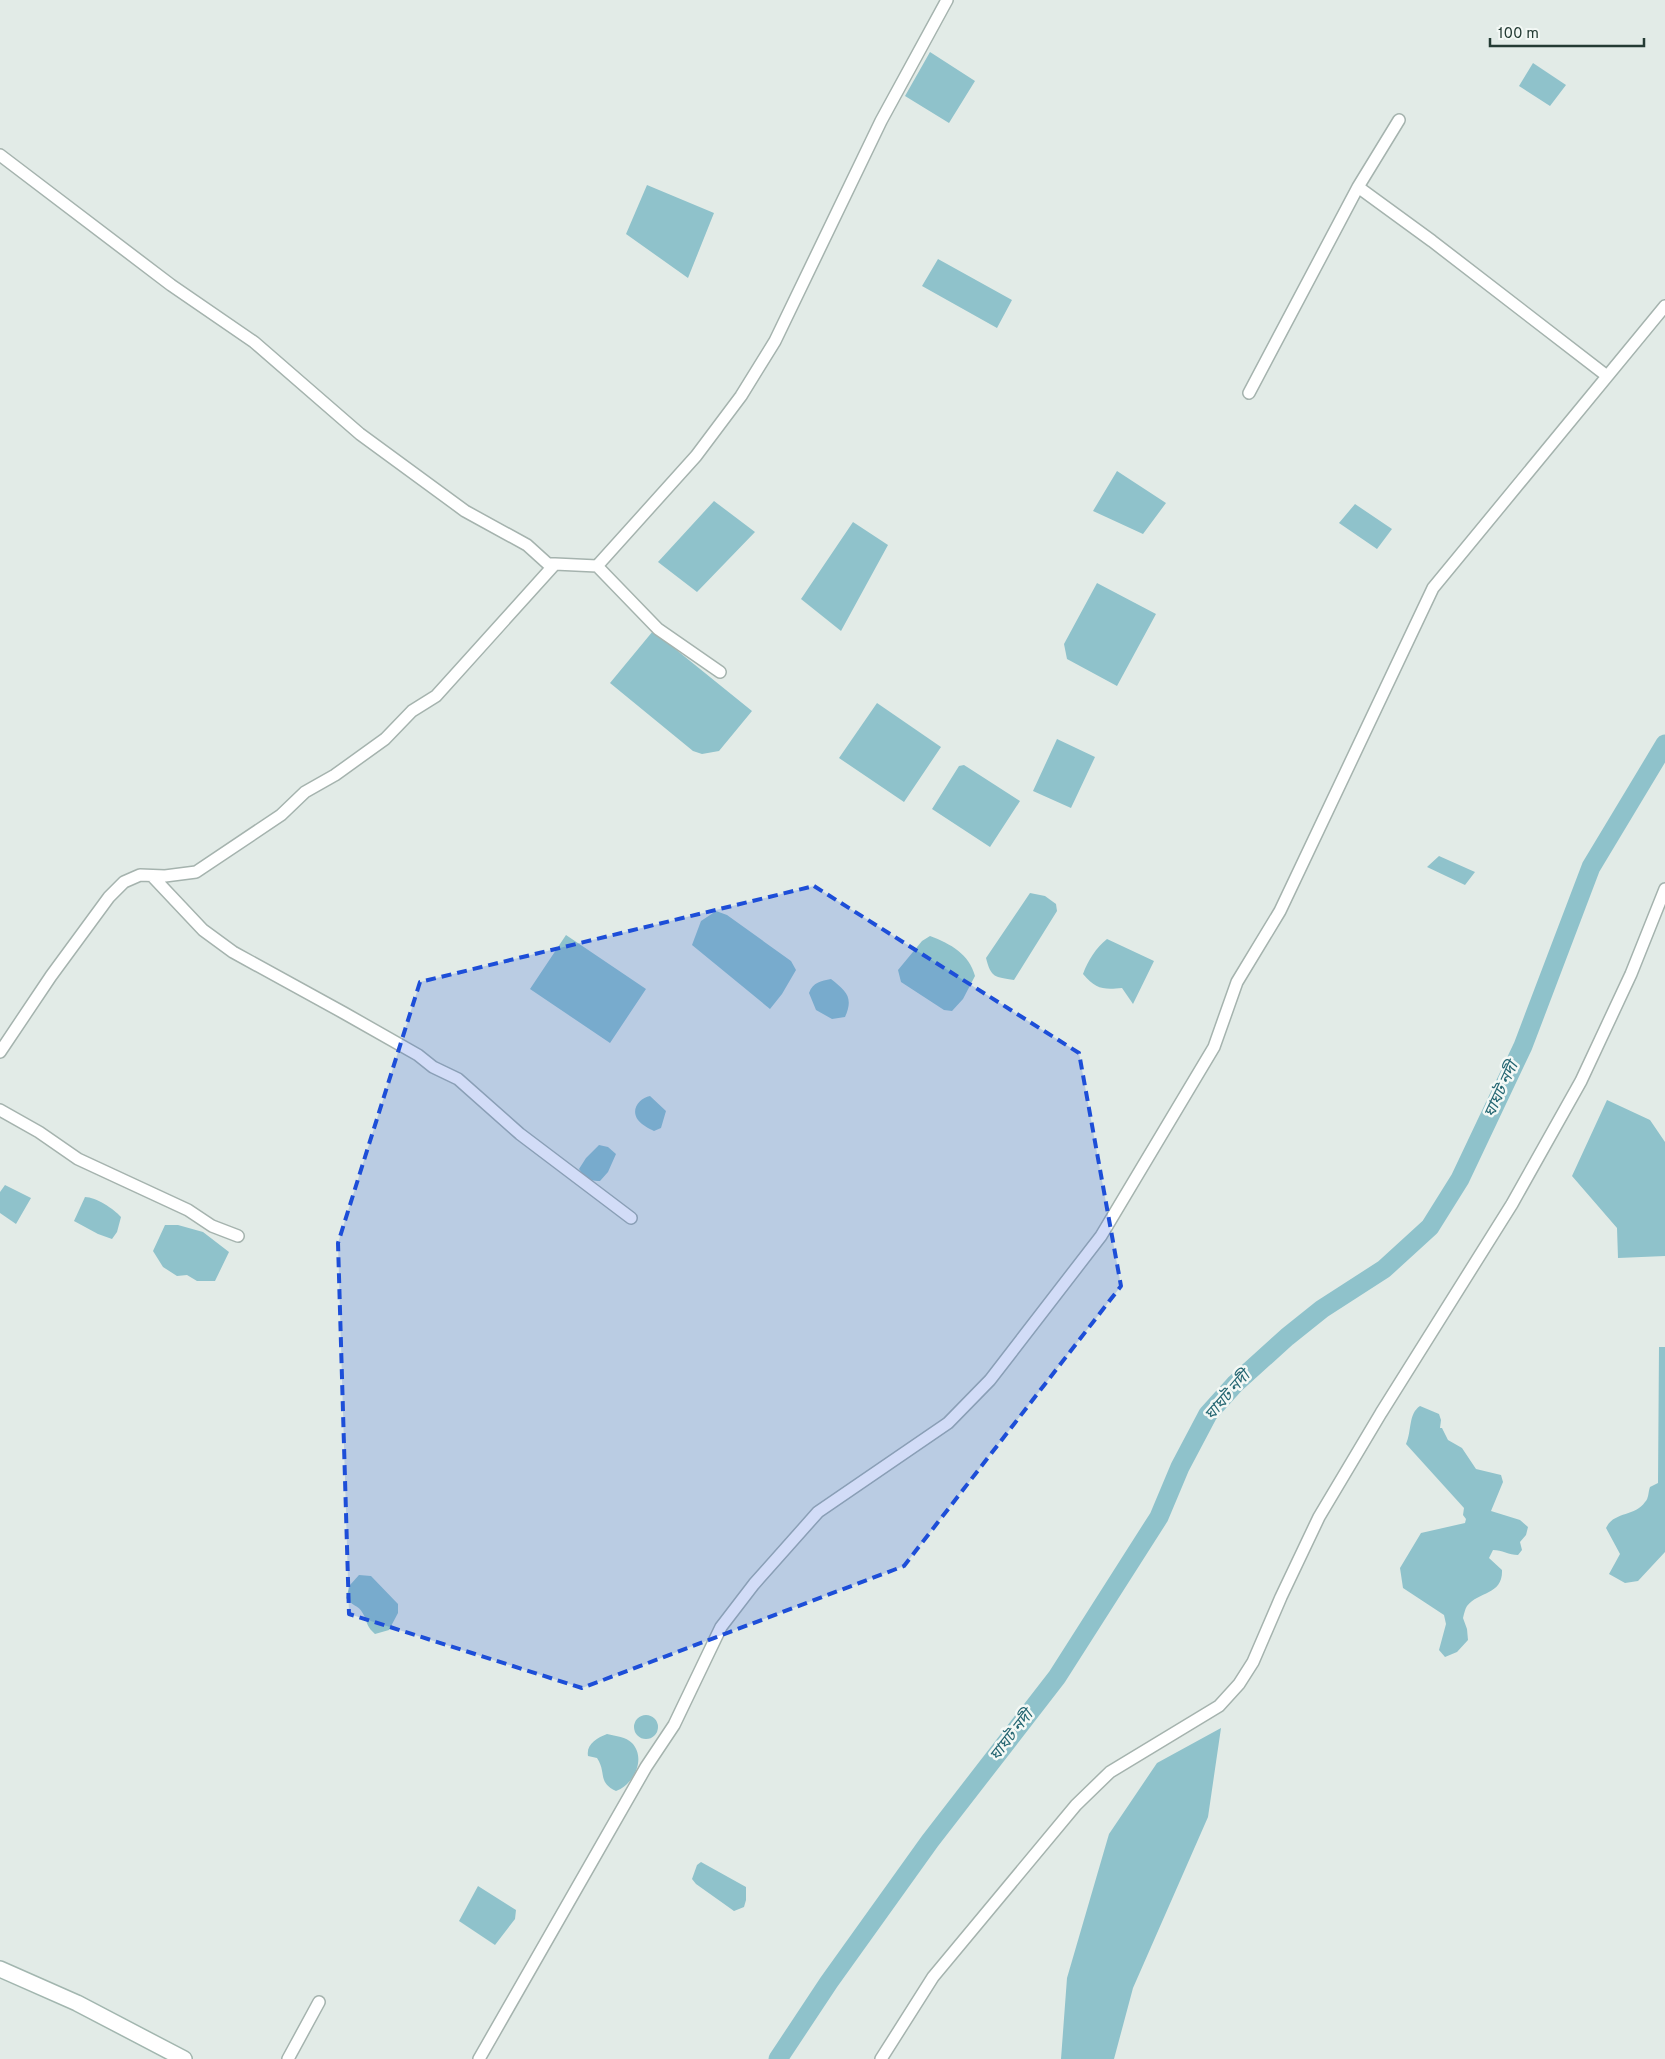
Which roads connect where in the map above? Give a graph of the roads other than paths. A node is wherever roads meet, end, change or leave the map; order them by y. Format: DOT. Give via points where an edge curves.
graph roads {
  1 [pos="947,0"];
  2 [pos="1399,120"];
  3 [pos="0,155"];
  4 [pos="1358,187"];
  5 [pos="1665,306"];
  6 [pos="1607,376"];
  7 [pos="1249,393"];
  8 [pos="555,564"];
  9 [pos="597,566"];
  10 [pos="720,672"];
  11 [pos="153,877"];
  12 [pos="1665,889"];
  13 [pos="0,1052"];
  14 [pos="0,1110"];
  15 [pos="631,1218"];
  16 [pos="238,1236"];
  17 [pos="0,1969"];
  18 [pos="319,2002"];
  19 [pos="184,2059"];
  20 [pos="288,2059"];
  21 [pos="479,2059"];
  22 [pos="881,2059"];
  1 -- 9 [label="street" via="880,120 775,341 741,396 696,456"];
  2 -- 4 [label="street"];
  3 -- 8 [label="street" via="171,284 254,342 376,446 465,511 527,545 548,564"];
  4 -- 6 [label="street"];
  4 -- 7 [label="street"];
  5 -- 6 [label="street"];
  6 -- 21 [label="street" via="1433,588 1280,911 1237,982 1214,1047 1101,1236 990,1380 948,1423 818,1512 721,1627 674,1725 646,1768"];
  8 -- 9 [label="street"];
  8 -- 11 [label="street" via="436,696 412,711 385,739 305,792 281,815 196,872"];
  9 -- 10 [label="street" via="658,629"];
  11 -- 13 [label="street" via="140,875 124,882 110,897"];
  11 -- 15 [label="street" via="203,930 232,952 458,1079 520,1134"];
  12 -- 22 [label="street" via="1631,974 1581,1081 1512,1204 1319,1517 1248,1669 1219,1706 1110,1772 1076,1805 933,1977"];
  14 -- 16 [label="street" via="78,1159"];
  17 -- 19 [label="main road" via="77,2003"];
  18 -- 20 [label="street"];
}
